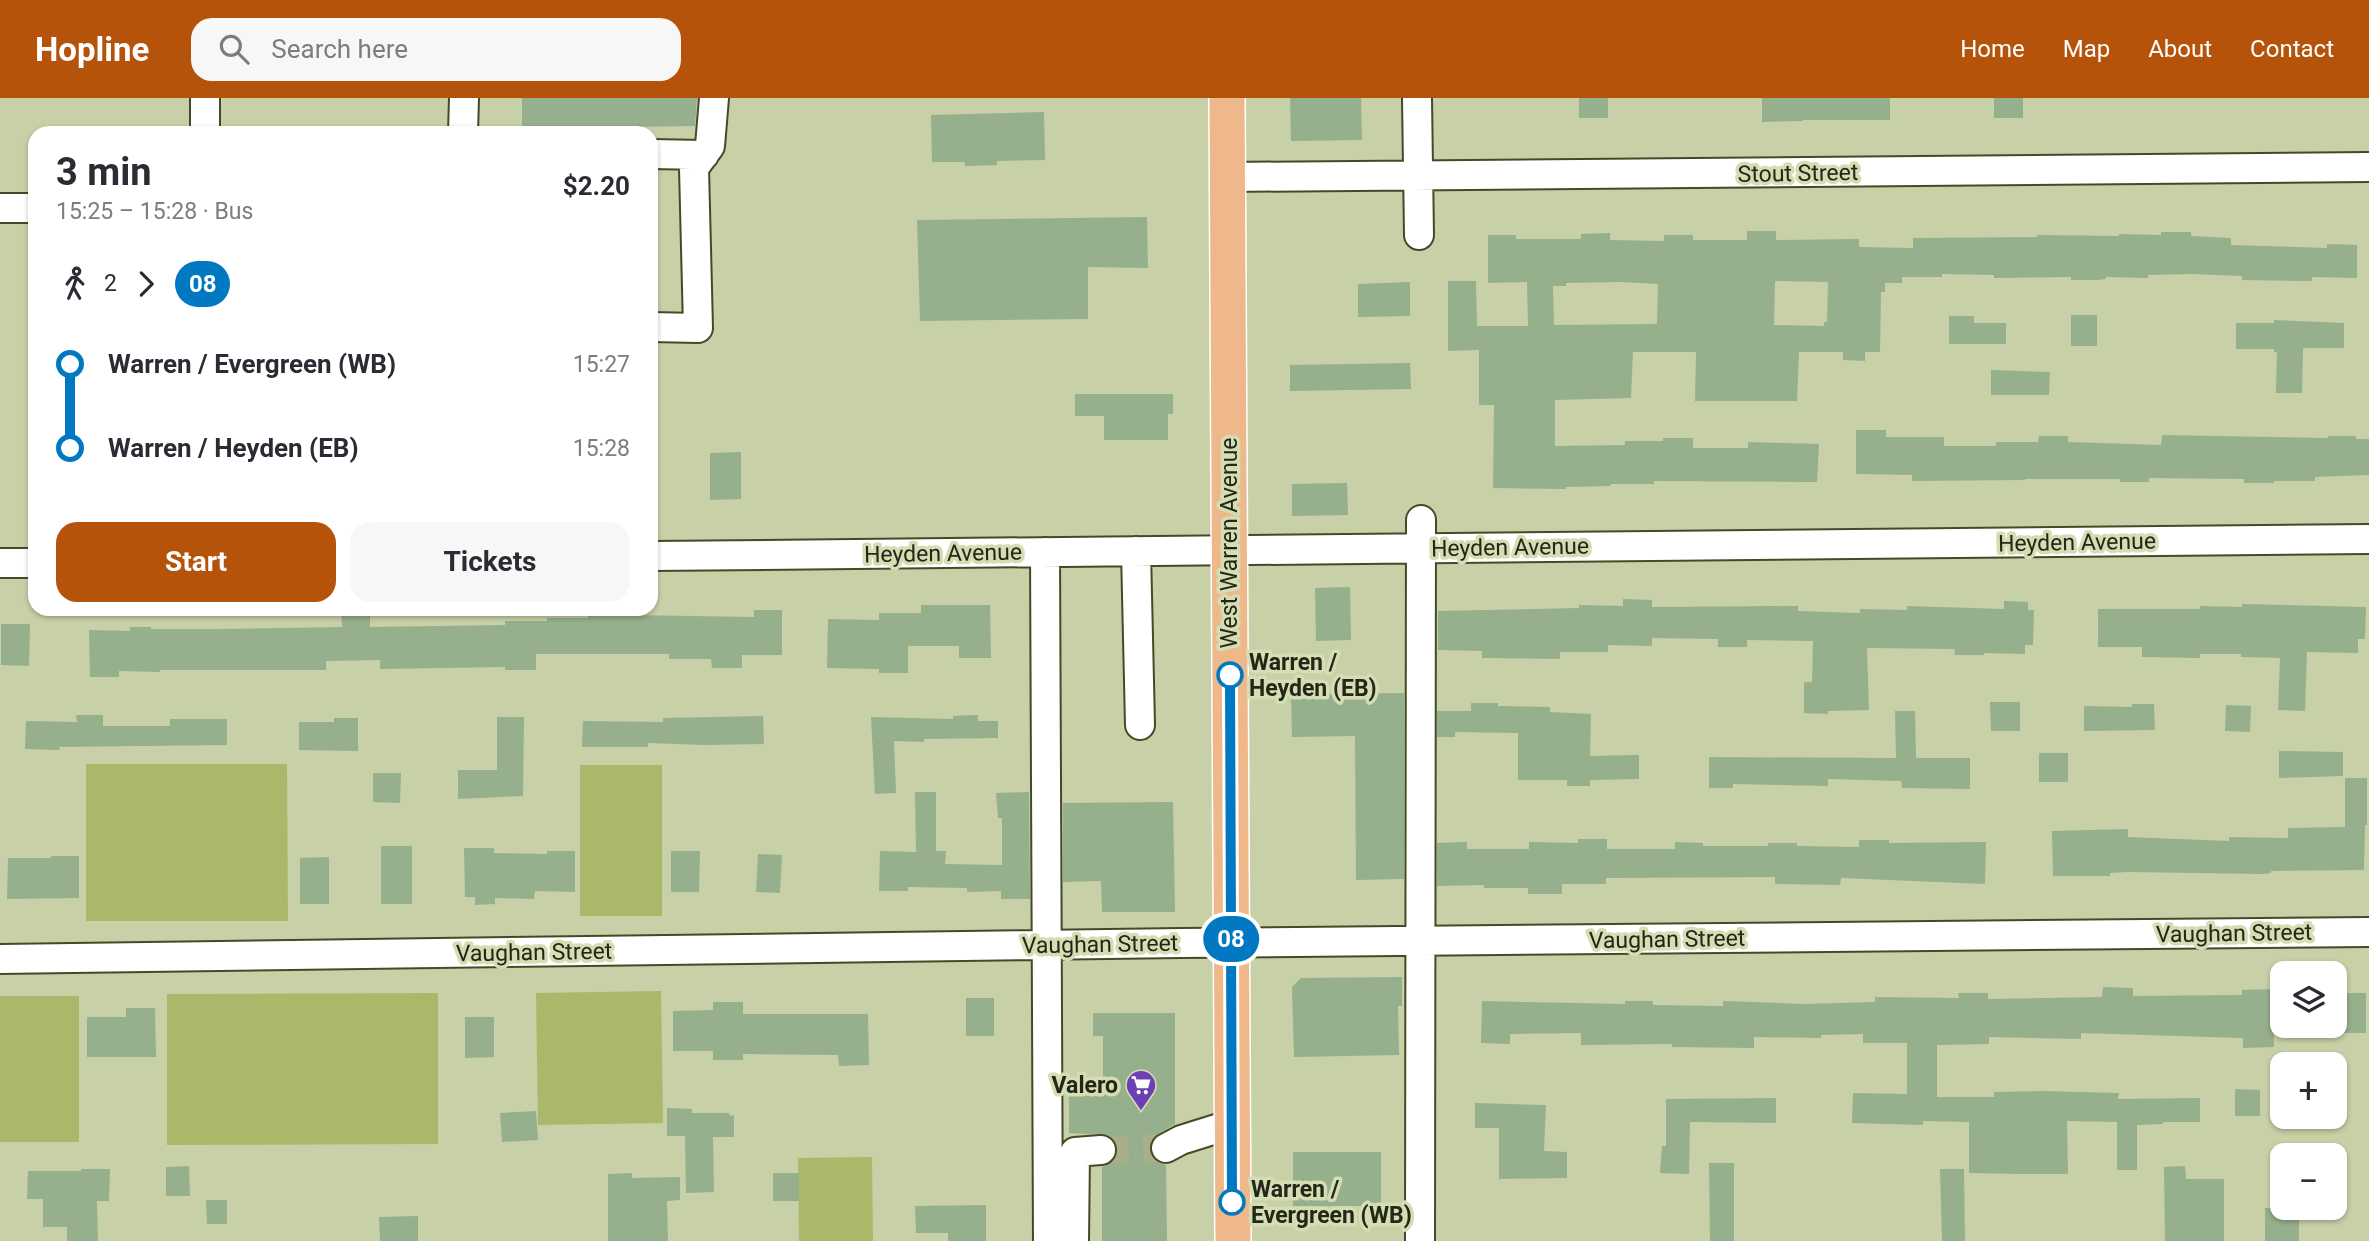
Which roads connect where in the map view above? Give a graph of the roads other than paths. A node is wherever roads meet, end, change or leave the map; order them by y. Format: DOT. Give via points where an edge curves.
graph roads {
  1 [pos="205,98"];
  2 [pos="464,98"];
  3 [pos="714,98"];
  4 [pos="1227,98"];
  5 [pos="1417,98"];
  6 [pos="205,126"];
  7 [pos="463,126"];
  8 [pos="658,156"];
  9 [pos="699,161"];
  10 [pos="2369,167"];
  11 [pos="1228,177"];
  12 [pos="1418,177"];
  13 [pos="0,208"];
  14 [pos="28,208"];
  15 [pos="1419,235"];
  16 [pos="658,327"];
  17 [pos="1421,520"];
  18 [pos="2369,539"];
  19 [pos="1420,548"];
  20 [pos="1230,550"];
  21 [pos="1136,551"];
  22 [pos="1045,552"];
  23 [pos="658,556"];
  24 [pos="0,563"];
  25 [pos="28,563"];
  26 [pos="1140,725"];
  27 [pos="2369,932"];
  28 [pos="1419,942"];
  29 [pos="1231,943"];
  30 [pos="1048,945"];
  31 [pos="0,959"];
  32 [pos="1232,1124"];
  33 [pos="1166,1148"];
  34 [pos="1101,1150"];
  35 [pos="1048,1241"];
  36 [pos="1074,1241"];
  37 [pos="1233,1241"];
  38 [pos="1420,1241"];
  1 -- 6 [label="street"];
  2 -- 7 [label="street"];
  3 -- 9 [label="street" via="710,146"];
  4 -- 11 [label="main road, West Warren Avenue"];
  5 -- 12 [label="street"];
  8 -- 9 [label="street"];
  9 -- 16 [label="street" via="698,328"];
  10 -- 12 [label="street, Stout Street"];
  11 -- 12 [label="street, Stout Street"];
  11 -- 20 [label="main road, West Warren Avenue"];
  12 -- 15 [label="street"];
  13 -- 14 [label="street"];
  17 -- 19 [label="street"];
  18 -- 19 [label="street, Heyden Avenue"];
  19 -- 20 [label="street, Heyden Avenue"];
  19 -- 28 [label="street"];
  20 -- 21 [label="street, Heyden Avenue"];
  20 -- 29 [label="main road, West Warren Avenue"];
  21 -- 22 [label="street, Heyden Avenue"];
  21 -- 26 [label="street"];
  22 -- 23 [label="street, Heyden Avenue"];
  22 -- 30 [label="street"];
  24 -- 25 [label="street"];
  27 -- 28 [label="street, Vaughan Street"];
  28 -- 29 [label="street, Vaughan Street"];
  28 -- 38 [label="street"];
  29 -- 30 [label="street, Vaughan Street"];
  29 -- 32 [label="main road, West Warren Avenue"];
  30 -- 31 [label="street, Vaughan Street"];
  30 -- 35 [label="street"];
  32 -- 33 [label="street"];
  32 -- 37 [label="main road, West Warren Avenue"];
  34 -- 36 [label="street" via="1076,1152"];
}
